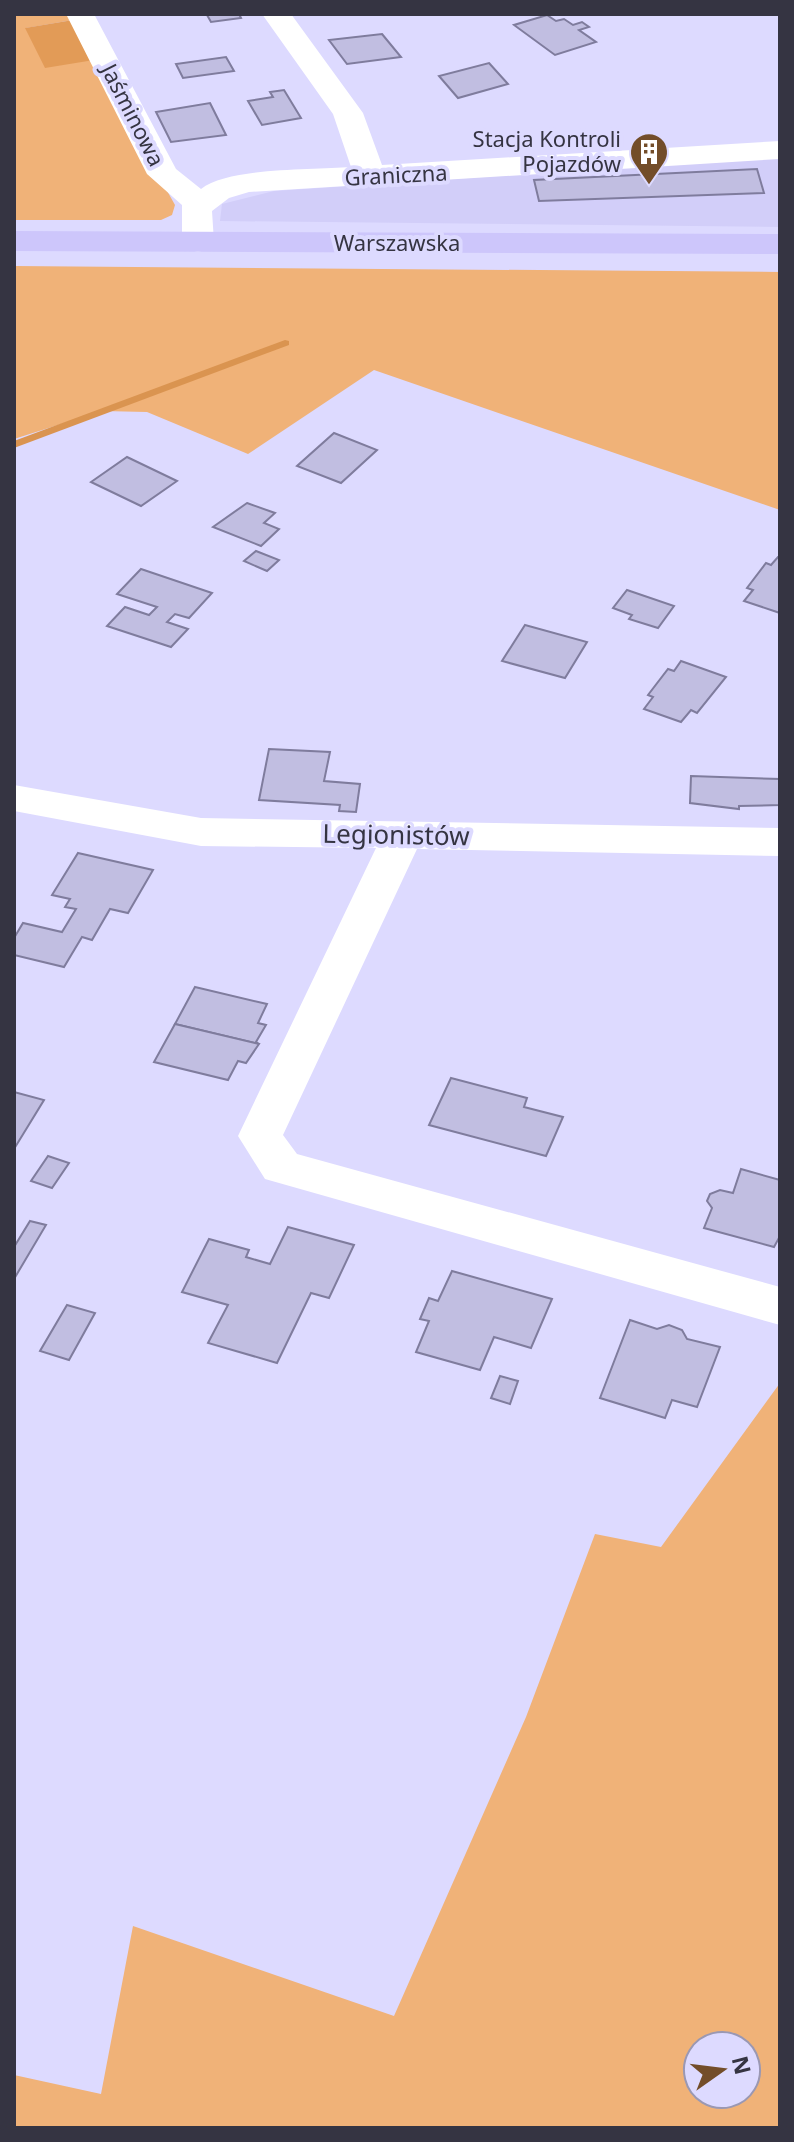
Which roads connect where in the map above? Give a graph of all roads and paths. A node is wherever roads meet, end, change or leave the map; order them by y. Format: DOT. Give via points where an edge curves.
graph roads {
  1 [pos="80,14"];
  2 [pos="276,14"];
  3 [pos="780,150"];
  4 [pos="370,176"];
  5 [pos="201,204"];
  6 [pos="14,241"];
  7 [pos="198,242"];
  8 [pos="780,244"];
  9 [pos="14,798"];
  10 [pos="403,835"];
  11 [pos="780,842"];
  12 [pos="780,1306"];
  1 -- 5 [label="street, Jaśminowa" via="163,174"];
  2 -- 4 [label="street" via="348,113"];
  3 -- 4 [label="street, Graniczna"];
  4 -- 5 [label="street, Graniczna" via="248,183 218,191"];
  5 -- 7 [label="street" via="196,208"];
  6 -- 7 [label="main road, Warszawska"];
  7 -- 8 [label="main road, Warszawska"];
  9 -- 10 [label="street, Legionistów" via="201,832"];
  10 -- 11 [label="street, Legionistów"];
  10 -- 12 [label="street" via="260,1136 281,1167"];
}
